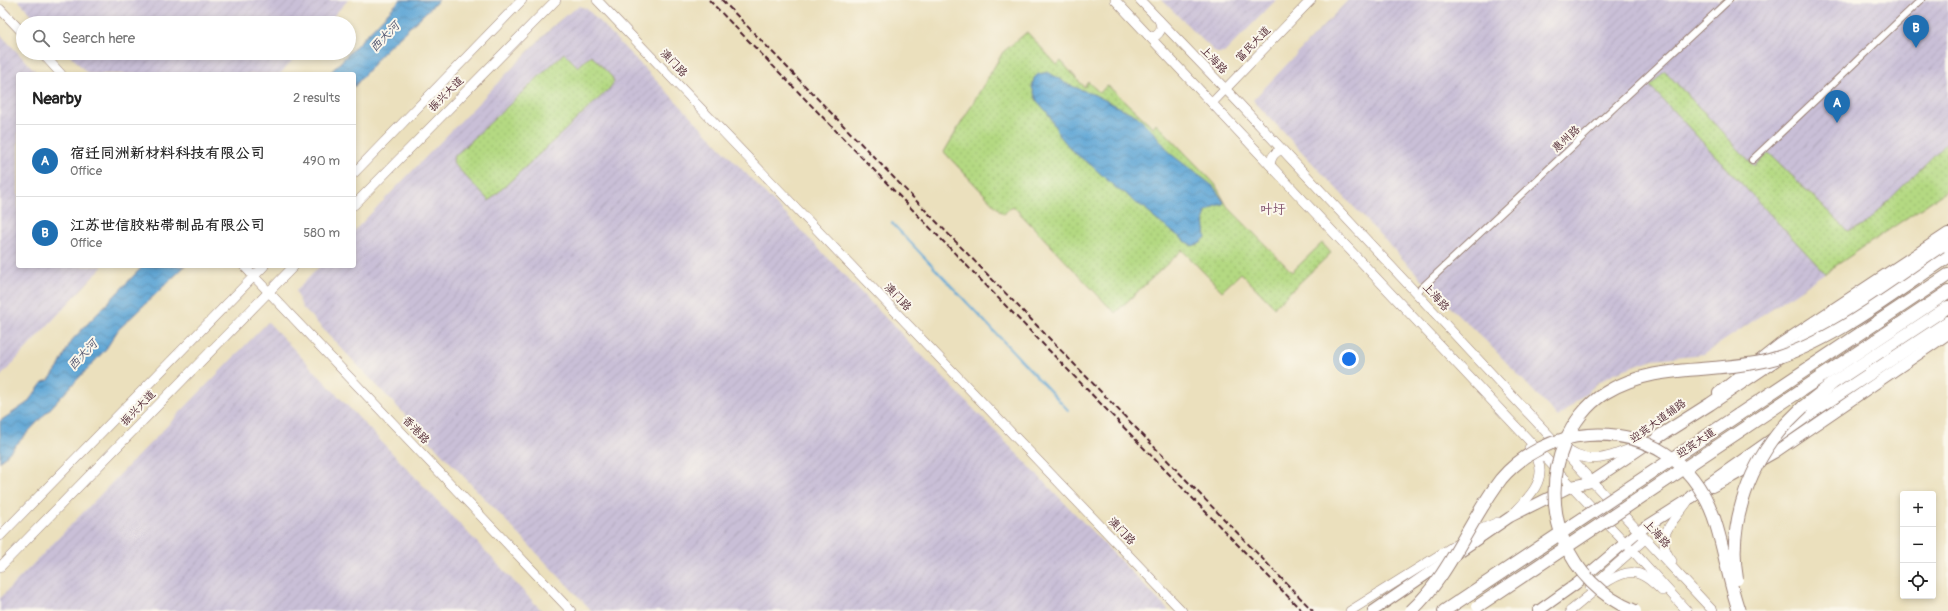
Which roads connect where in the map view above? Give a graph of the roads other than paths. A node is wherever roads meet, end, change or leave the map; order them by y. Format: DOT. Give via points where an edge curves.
graph roads {
  1 [pos="522,0"];
  2 [pos="556,0"];
  3 [pos="597,0"];
  4 [pos="1115,0"];
  5 [pos="1140,0"];
  6 [pos="1311,0"];
  7 [pos="1729,0"];
  8 [pos="1921,0"];
  9 [pos="0,9"];
  10 [pos="1159,20"];
  11 [pos="16,26"];
  12 [pos="1148,35"];
  13 [pos="49,60"];
  14 [pos="60,72"];
  15 [pos="1226,89"];
  16 [pos="1212,103"];
  17 [pos="1282,150"];
  18 [pos="1752,160"];
  19 [pos="1270,165"];
  20 [pos="356,171"];
  21 [pos="356,203"];
  22 [pos="1948,234"];
  23 [pos="1948,244"];
  24 [pos="1948,257"];
  25 [pos="246,268"];
  26 [pos="262,268"];
  27 [pos="292,268"];
  28 [pos="1948,274"];
  29 [pos="254,276"];
  30 [pos="268,292"];
  31 [pos="1948,292"];
  32 [pos="1416,293"];
  33 [pos="1948,307"];
  34 [pos="1948,322"];
  35 [pos="1948,334"];
  36 [pos="1493,376"];
  37 [pos="1480,388"];
  38 [pos="1658,437"];
  39 [pos="1591,482"];
  40 [pos="1572,486"];
  41 [pos="1691,497"];
  42 [pos="1510,517"];
  43 [pos="1642,535"];
  44 [pos="0,536"];
  45 [pos="1629,547"];
  46 [pos="0,567"];
  47 [pos="1474,608"];
  48 [pos="571,611"];
  49 [pos="1182,611"];
  50 [pos="1350,611"];
  51 [pos="1373,611"];
  52 [pos="1411,611"];
  53 [pos="1444,611"];
  54 [pos="1538,611"];
  55 [pos="1561,611"];
  56 [pos="1570,611"];
  57 [pos="1635,611"];
  58 [pos="1682,611"];
  59 [pos="1687,611"];
  60 [pos="1714,611"];
  61 [pos="1739,611"];
  62 [pos="1745,611"];
  1 -- 20 [label="main road, 振兴大道"];
  2 -- 21 [label="main road, 振兴大道"];
  3 -- 49 [label="main road, 澳门路"];
  4 -- 12 [label="main road"];
  5 -- 10 [label="main road, 上海路"];
  6 -- 15 [label="main road, 富民大道"];
  7 -- 32 [label="street, 惠州路"];
  8 -- 18 [label="street"];
  9 -- 11 [label="main road"];
  10 -- 12 [label="main road" via="1162,28 1160,32 1154,36"];
  10 -- 15 [label="main road, 上海路"];
  12 -- 16 [label="main road"];
  13 -- 14 [label="main road"];
  15 -- 16 [label="main road, 富民大道"];
  15 -- 17 [label="main road, 上海路"];
  16 -- 19 [label="main road"];
  17 -- 19 [label="main road" via="1274,154"];
  17 -- 32 [label="main road, 上海路"];
  19 -- 37 [label="main road"];
  22 -- 38 [label="main road, 迎宾大道辅路" via="1780,344"];
  23 -- 38 [label="highway"];
  24 -- 57 [label="highway, bridge" via="1819,341 1769,360 1725,368 1669,370 1623,382 1584,411 1570,430 1559,457 1554,481 1554,510 1558,528 1577,566 1591,582 1608,596"];
  25 -- 29 [label="main road, 香港路"];
  26 -- 29 [label="main road, 振兴大道"];
  27 -- 30 [label="main road, 振兴大道"];
  28 -- 53 [label="highway, 迎宾大道, bridge"];
  29 -- 30 [label="main road, 香港路"];
  29 -- 44 [label="main road, 振兴大道"];
  30 -- 46 [label="main road, 振兴大道"];
  30 -- 48 [label="main road, 香港路"];
  31 -- 47 [label="highway, 迎宾大道, bridge"];
  32 -- 36 [label="main road, 上海路"];
  33 -- 62 [label="highway, bridge" via="1815,397 1778,433 1769,446 1754,470 1739,511 1734,550 1735,569"];
  34 -- 41 [label="highway" via="1809,414"];
  35 -- 41 [label="main road" via="1774,453"];
  36 -- 38 [label="main road" via="1514,394 1567,450 1577,456 1606,458"];
  36 -- 39 [label="main road, 上海路"];
  37 -- 40 [label="main road"];
  37 -- 42 [label="main road" via="1538,461 1540,472 1537,484 1530,497"];
  38 -- 39 [label="main road, 迎宾大道辅路"];
  39 -- 40 [label="main road, 迎宾大道辅路"];
  39 -- 43 [label="main road, 上海路"];
  40 -- 42 [label="main road, 迎宾大道辅路"];
  40 -- 45 [label="main road"];
  41 -- 43 [label="main road"];
  41 -- 60 [label="main road" via="1666,530 1664,548"];
  42 -- 50 [label="main road" via="1479,530"];
  42 -- 51 [label="main road, 迎宾大道辅路"];
  43 -- 45 [label="main road"];
  43 -- 60 [label="main road, 上海路"];
  45 -- 54 [label="main road"];
  45 -- 55 [label="main road" via="1582,594"];
  45 -- 59 [label="main road"];
  52 -- 61 [label="highway, bridge" via="1426,597 1442,575 1502,478 1524,458 1547,444 1578,436 1604,434 1626,436 1663,451 1682,466 1694,481 1713,515"];
  56 -- 58 [label="main road" via="1619,574 1635,572 1656,585"];
}
